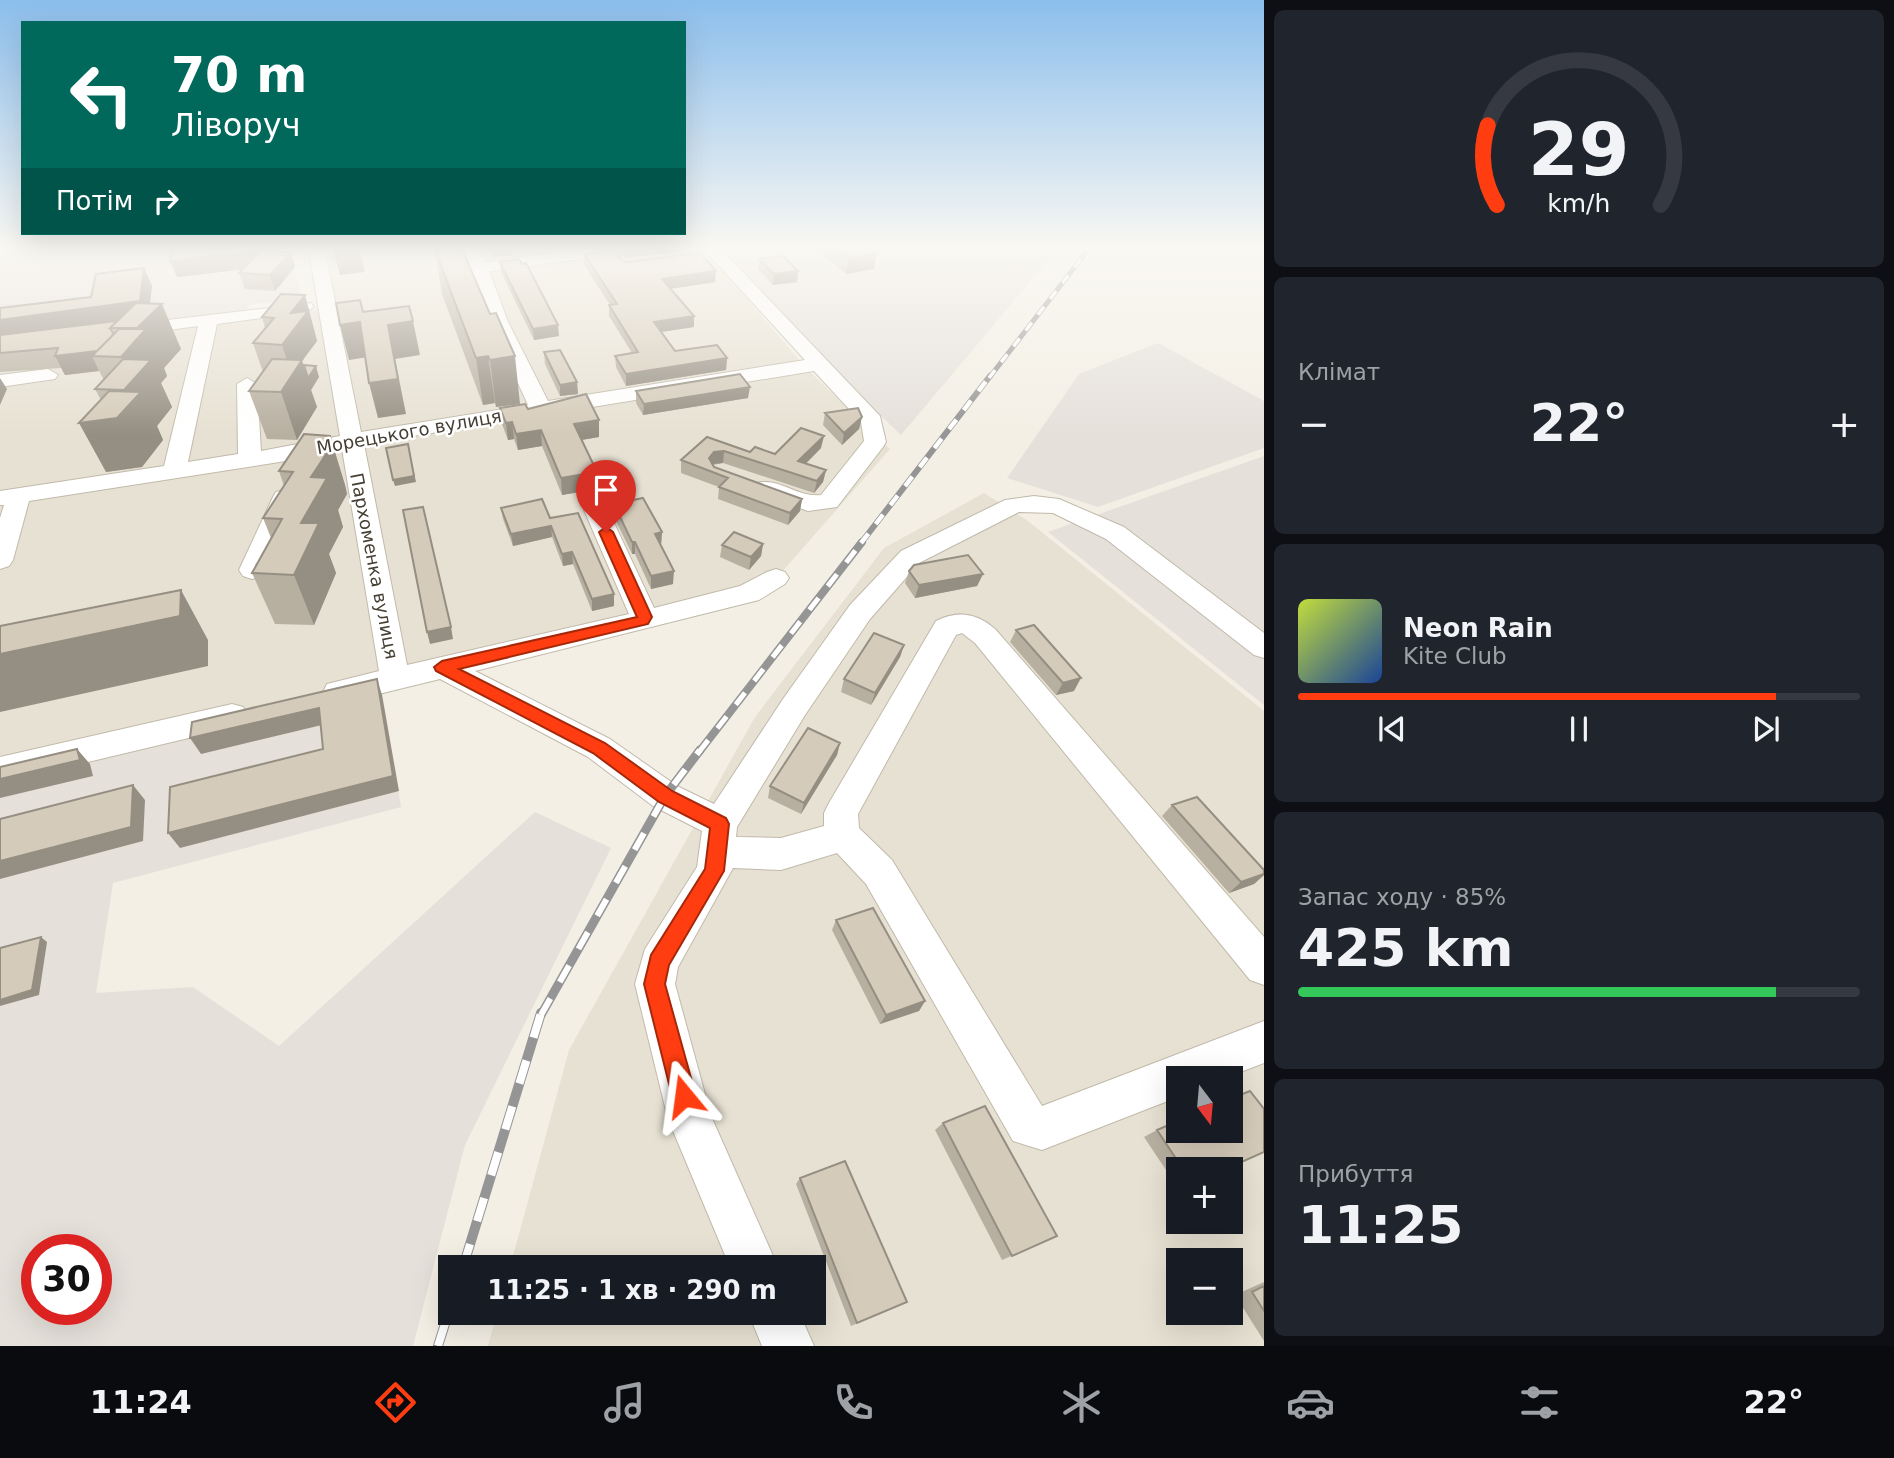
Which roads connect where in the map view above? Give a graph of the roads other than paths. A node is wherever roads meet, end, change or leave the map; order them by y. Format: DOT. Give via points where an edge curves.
graph roads {
  1 [pos="293,309"];
  2 [pos="326,309"];
  3 [pos="495,309"];
  4 [pos="767,309"];
  5 [pos="209,319"];
  6 [pos="118,331"];
  7 [pos="818,364"];
  8 [pos="48,375"];
  9 [pos="0,381"];
  10 [pos="247,384"];
  11 [pos="541,409"];
  12 [pos="350,440"];
  13 [pos="305,451"];
  14 [pos="250,459"];
  15 [pos="174,471"];
  16 [pos="747,481"];
  17 [pos="10,497"];
  18 [pos="596,510"];
  19 [pos="0,559"];
  20 [pos="252,570"];
  21 [pos="776,578"];
  22 [pos="643,621"];
  23 [pos="1264,648"];
  24 [pos="442,667"];
  25 [pos="395,678"];
  26 [pos="313,698"];
  27 [pos="258,710"];
  28 [pos="0,770"];
  29 [pos="842,834"];
  30 [pos="719,837"];
  31 [pos="1264,966"];
  32 [pos="1264,1042"];
  33 [pos="749,1255"];
  34 [pos="779,1325"];
  35 [pos="788,1346"];
  1 -- 5 [label="street"];
  2 -- 12 [label="street, Пархоменка вулиця"];
  3 -- 11 [label="street"];
  4 -- 7 [label="street"];
  5 -- 6 [label="street"];
  5 -- 15 [label="street"];
  7 -- 11 [label="street, Морецького вулиця"];
  7 -- 16 [label="street" via="872,421 875,442 821,505"];
  8 -- 9 [label="street"];
  10 -- 14 [label="street"];
  11 -- 12 [label="street, Морецького вулиця"];
  12 -- 13 [label="street, Морецького вулиця"];
  12 -- 25 [label="street, Пархоменка вулиця"];
  13 -- 14 [label="street, Морецького вулиця"];
  13 -- 20 [label="street"];
  14 -- 15 [label="street, Морецького вулиця"];
  15 -- 17 [label="street, Морецького вулиця"];
  17 -- 19 [label="street"];
  18 -- 22 [label="street"];
  21 -- 22 [label="street" via="749,593"];
  22 -- 24 [label="street"];
  23 -- 30 [label="street" via="1115,533 1059,506 1014,505 910,557 860,612 794,707"];
  24 -- 25 [label="street"];
  24 -- 30 [label="street" via="599,748"];
  25 -- 26 [label="street"];
  27 -- 28 [label="street"];
  29 -- 30 [label="street" via="805,851 766,857"];
  29 -- 31 [label="street" via="841,813 946,628 964,622 985,636"];
  29 -- 32 [label="street" via="879,872 1029,1125 1042,1128"];
  30 -- 33 [label="street" via="715,871 659,962 655,984 691,1119"];
  34 -- 35 [label="street"];
}
